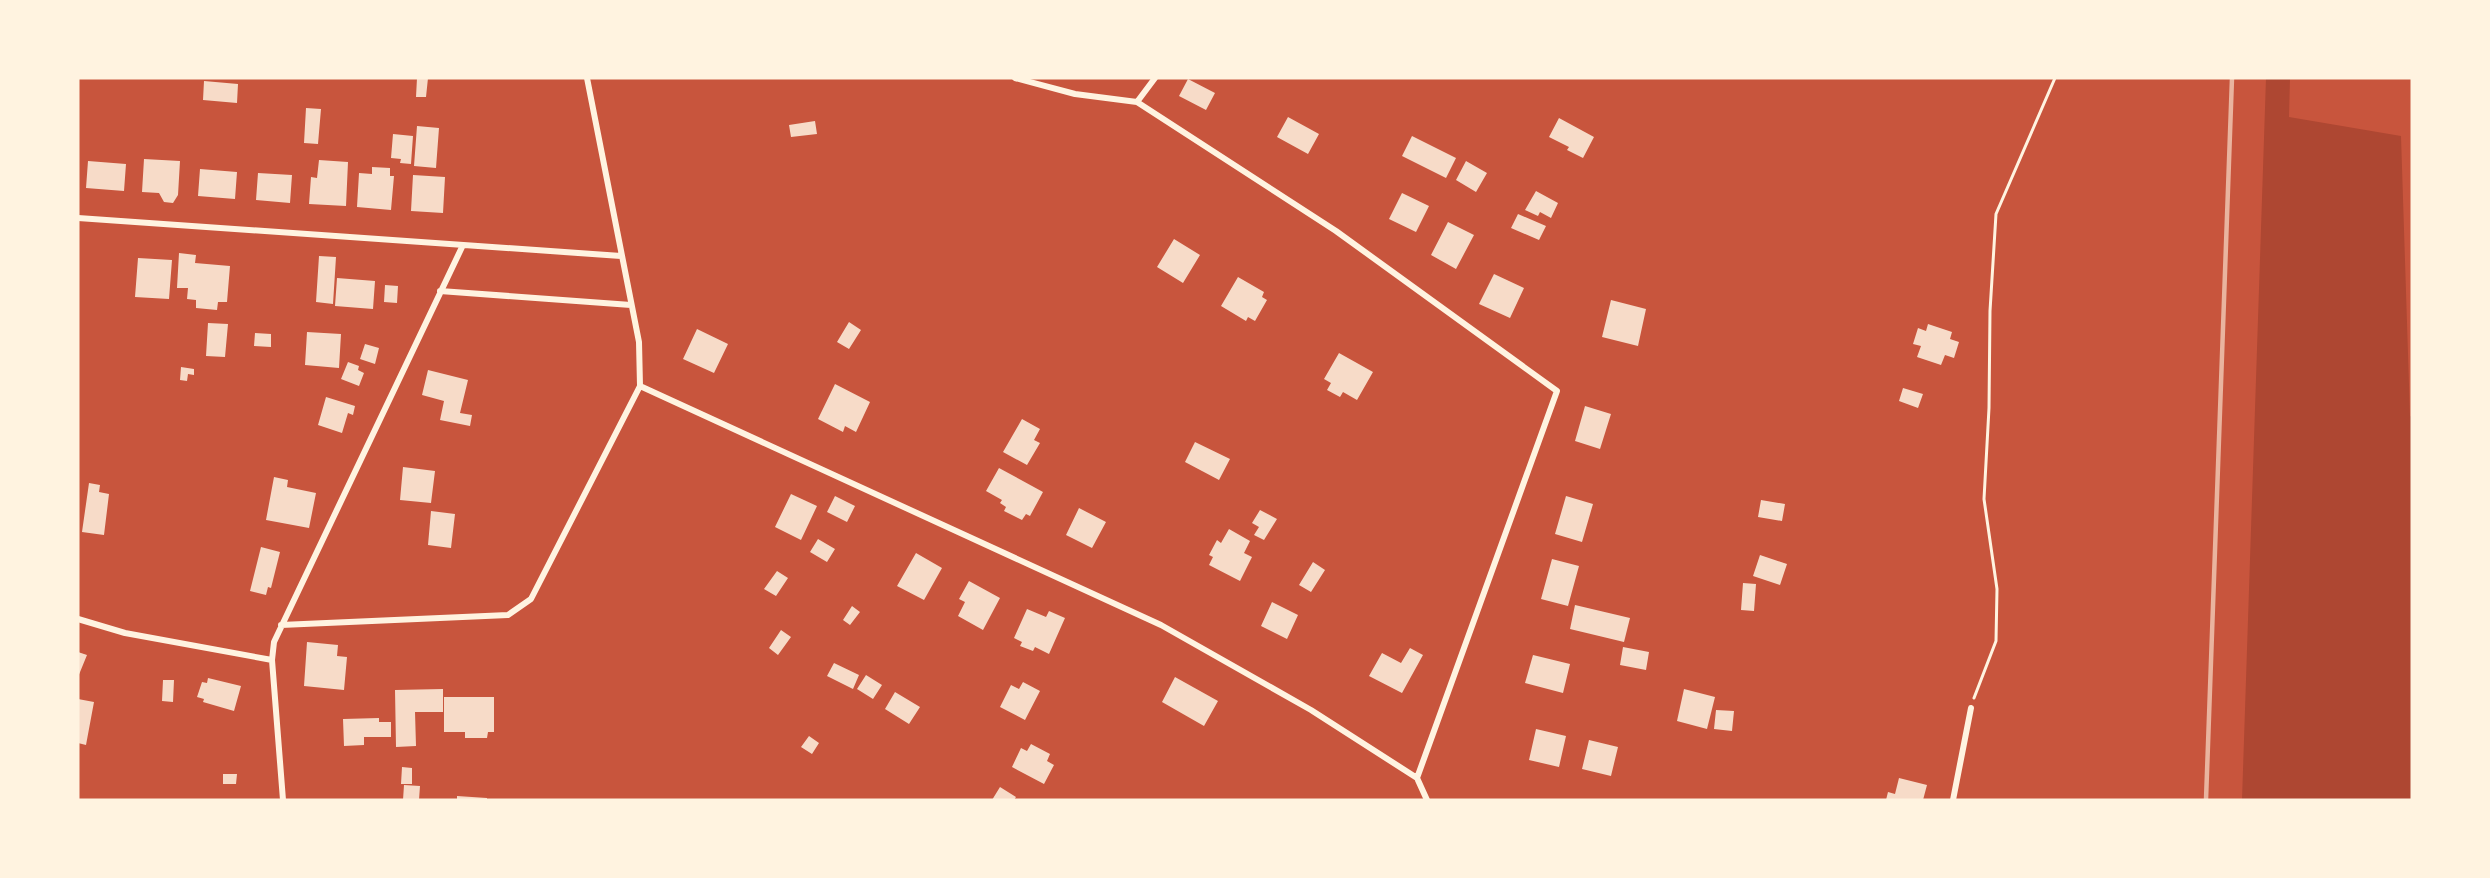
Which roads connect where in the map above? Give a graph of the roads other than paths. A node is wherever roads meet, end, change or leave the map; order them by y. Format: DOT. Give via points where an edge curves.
graph roads {
  1 [pos="587,78"];
  2 [pos="1016,78"];
  3 [pos="1155,78"];
  4 [pos="1137,102"];
  5 [pos="78,218"];
  6 [pos="463,245"];
  7 [pos="621,256"];
  8 [pos="441,291"];
  9 [pos="631,304"];
  10 [pos="640,386"];
  11 [pos="78,619"];
  12 [pos="281,625"];
  13 [pos="272,660"];
  14 [pos="1971,708"];
  15 [pos="1417,778"];
  16 [pos="283,800"];
  17 [pos="1427,800"];
  18 [pos="1953,800"];
  1 -- 7 [label="street"];
  2 -- 4 [label="street" via="1076,94"];
  3 -- 4 [label="street"];
  4 -- 15 [label="street" via="1336,231 1557,391"];
  5 -- 6 [label="street"];
  6 -- 7 [label="street"];
  6 -- 8 [label="street"];
  7 -- 9 [label="street"];
  8 -- 9 [label="street"];
  8 -- 12 [label="street"];
  9 -- 10 [label="street" via="639,342"];
  10 -- 12 [label="street" via="531,599 508,615"];
  10 -- 15 [label="street" via="1161,625 1311,710"];
  11 -- 13 [label="street" via="125,633"];
  12 -- 13 [label="street"];
  13 -- 16 [label="street"];
  14 -- 18 [label="street"];
  15 -- 17 [label="street"];
}
